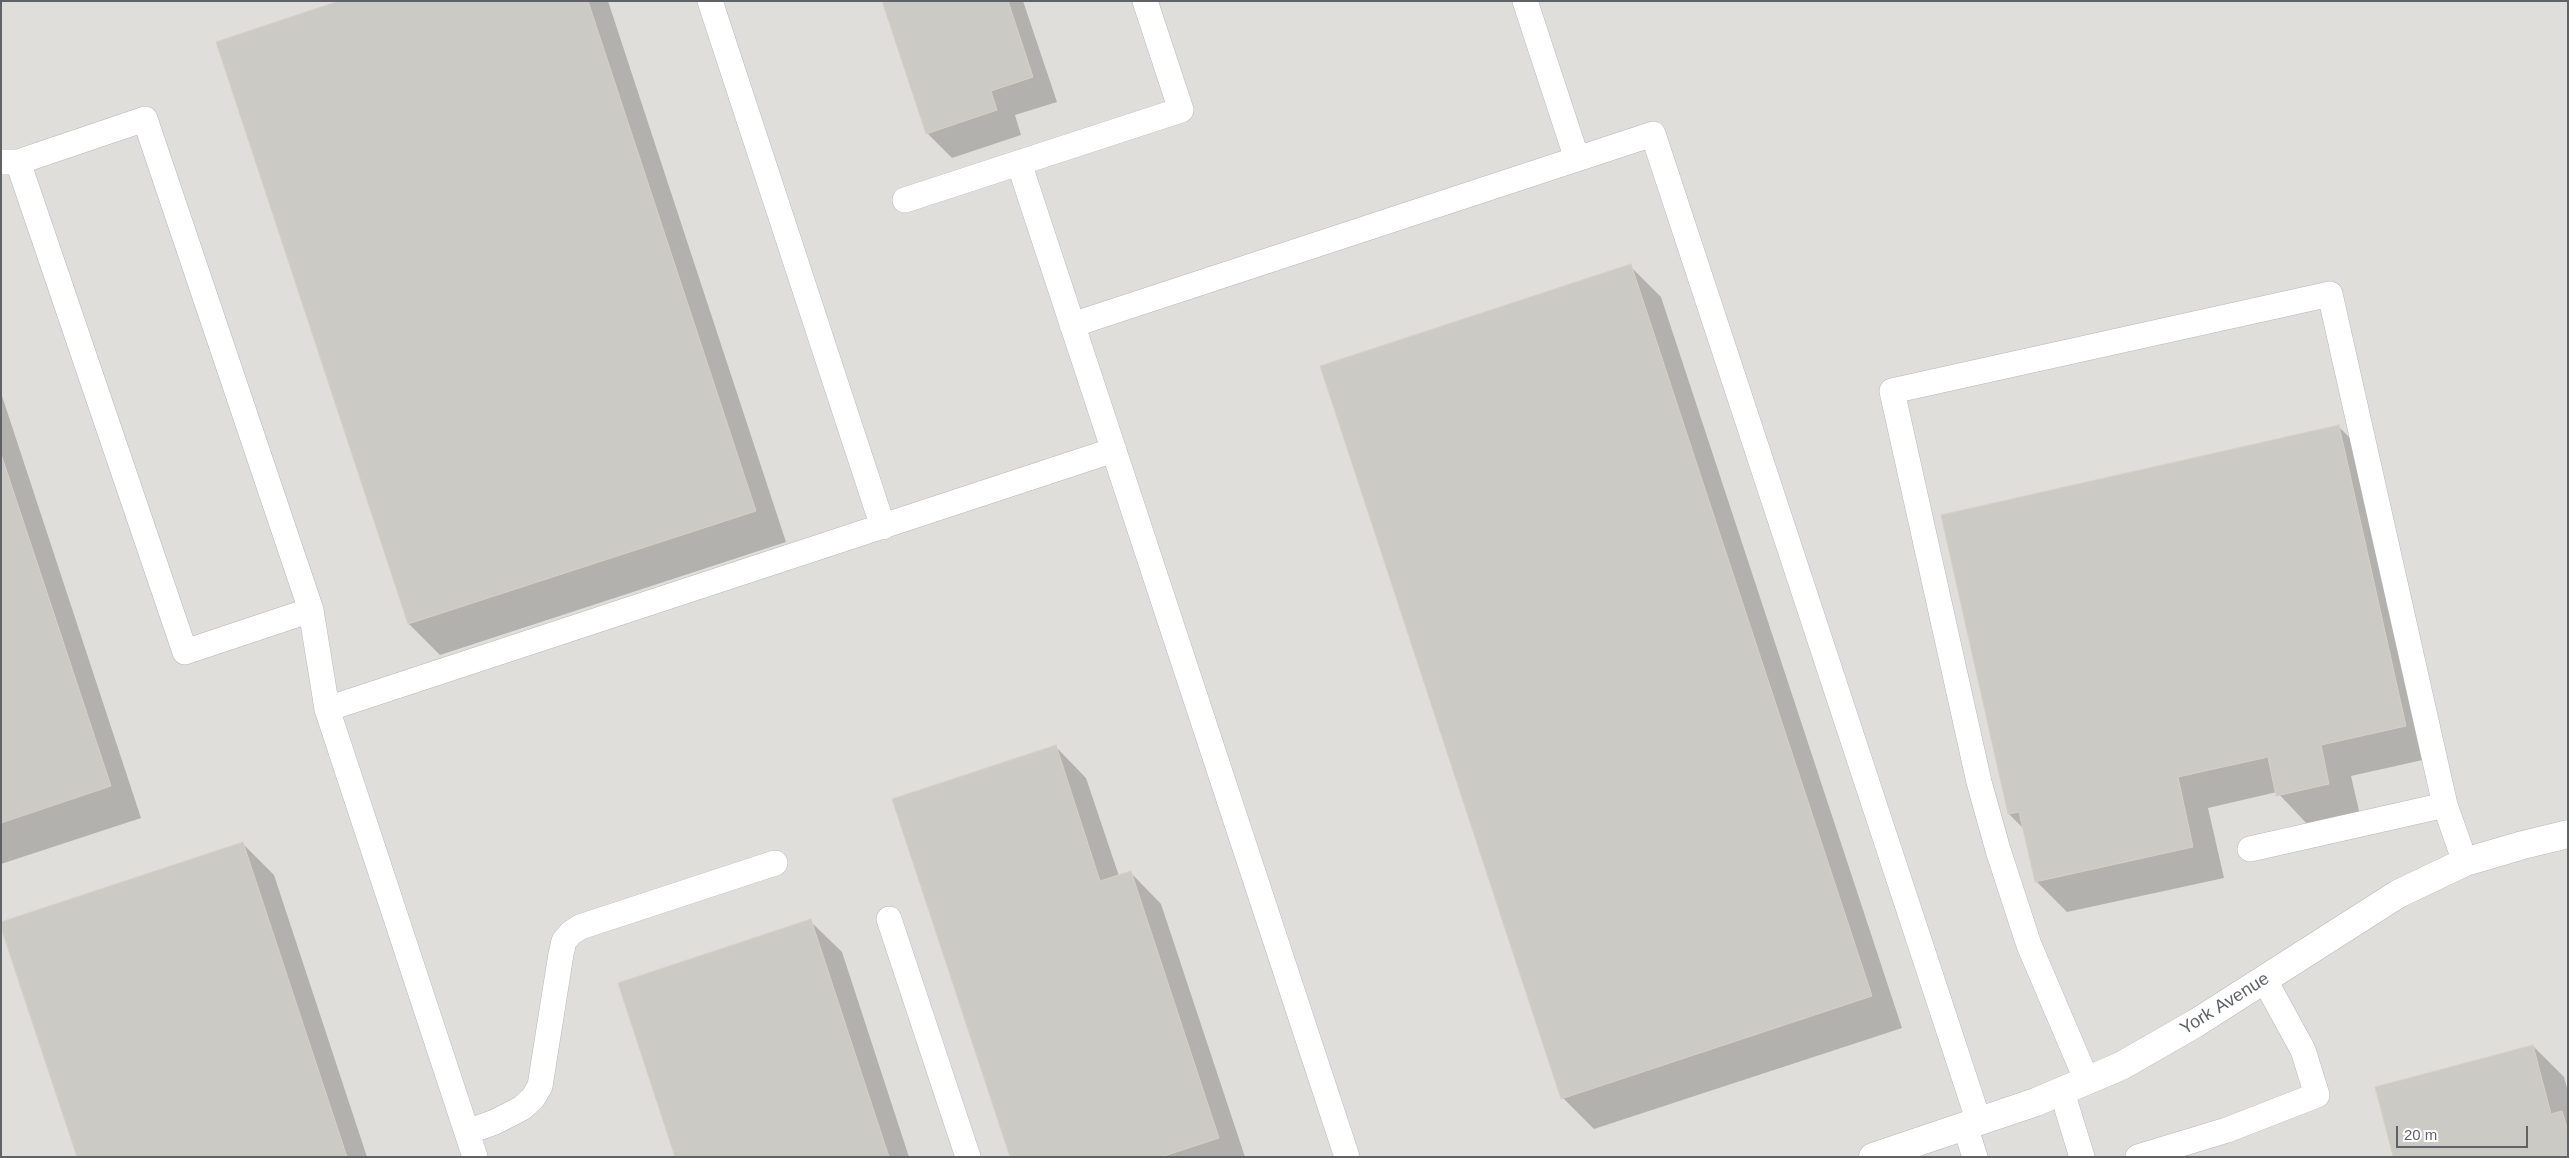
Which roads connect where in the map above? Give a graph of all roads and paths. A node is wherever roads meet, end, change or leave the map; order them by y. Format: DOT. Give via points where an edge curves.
graph roads {
  1 [pos="710,1"];
  2 [pos="1145,1"];
  3 [pos="1525,1"];
  4 [pos="1577,159"];
  5 [pos="10,162"];
  6 [pos="1019,163"];
  7 [pos="905,200"];
  8 [pos="1072,325"];
  9 [pos="1114,450"];
  10 [pos="883,526"];
  11 [pos="311,610"];
  12 [pos="327,709"];
  13 [pos="2445,805"];
  14 [pos="2568,834"];
  15 [pos="2250,849"];
  16 [pos="2465,862"];
  17 [pos="775,863"];
  18 [pos="889,918"];
  19 [pos="2264,979"];
  20 [pos="2087,1082"];
  21 [pos="2062,1092"];
  22 [pos="1972,1124"];
  23 [pos="467,1132"];
  24 [pos="475,1157"];
  25 [pos="968,1157"];
  26 [pos="1346,1157"];
  27 [pos="1872,1157"];
  28 [pos="1975,1157"];
  29 [pos="2082,1157"];
  30 [pos="2138,1157"];
  1 -- 10 [label="lane"];
  2 -- 6 [label="lane" via="1181,110"];
  3 -- 4 [label="lane"];
  4 -- 8 [label="lane"];
  4 -- 22 [label="lane" via="1653,134"];
  5 -- 11 [label="lane" via="185,652"];
  5 -- 11 [label="lane" via="145,119"];
  6 -- 7 [label="lane"];
  6 -- 8 [label="lane"];
  8 -- 9 [label="lane"];
  9 -- 10 [label="lane"];
  9 -- 26 [label="lane"];
  10 -- 12 [label="lane"];
  11 -- 12 [label="lane"];
  12 -- 23 [label="lane"];
  13 -- 15 [label="lane"];
  13 -- 16 [label="lane"];
  13 -- 20 [label="lane" via="2330,294 1892,391 1995,841 2028,945"];
  14 -- 16 [label="street, York Avenue"];
  16 -- 19 [label="street, York Avenue" via="2376,906"];
  17 -- 23 [label="lane" via="580,927 571,933 561,954 540,1086 522,1108"];
  18 -- 25 [label="lane"];
  19 -- 20 [label="street, York Avenue" via="2156,1046"];
  19 -- 30 [label="lane" via="2304,1050 2317,1095 2220,1133"];
  20 -- 21 [label="street, York Avenue"];
  21 -- 22 [label="street, York Avenue"];
  21 -- 29 [label="lane"];
  22 -- 27 [label="street, York Avenue"];
  22 -- 28 [label="lane"];
  23 -- 24 [label="lane"];
}
